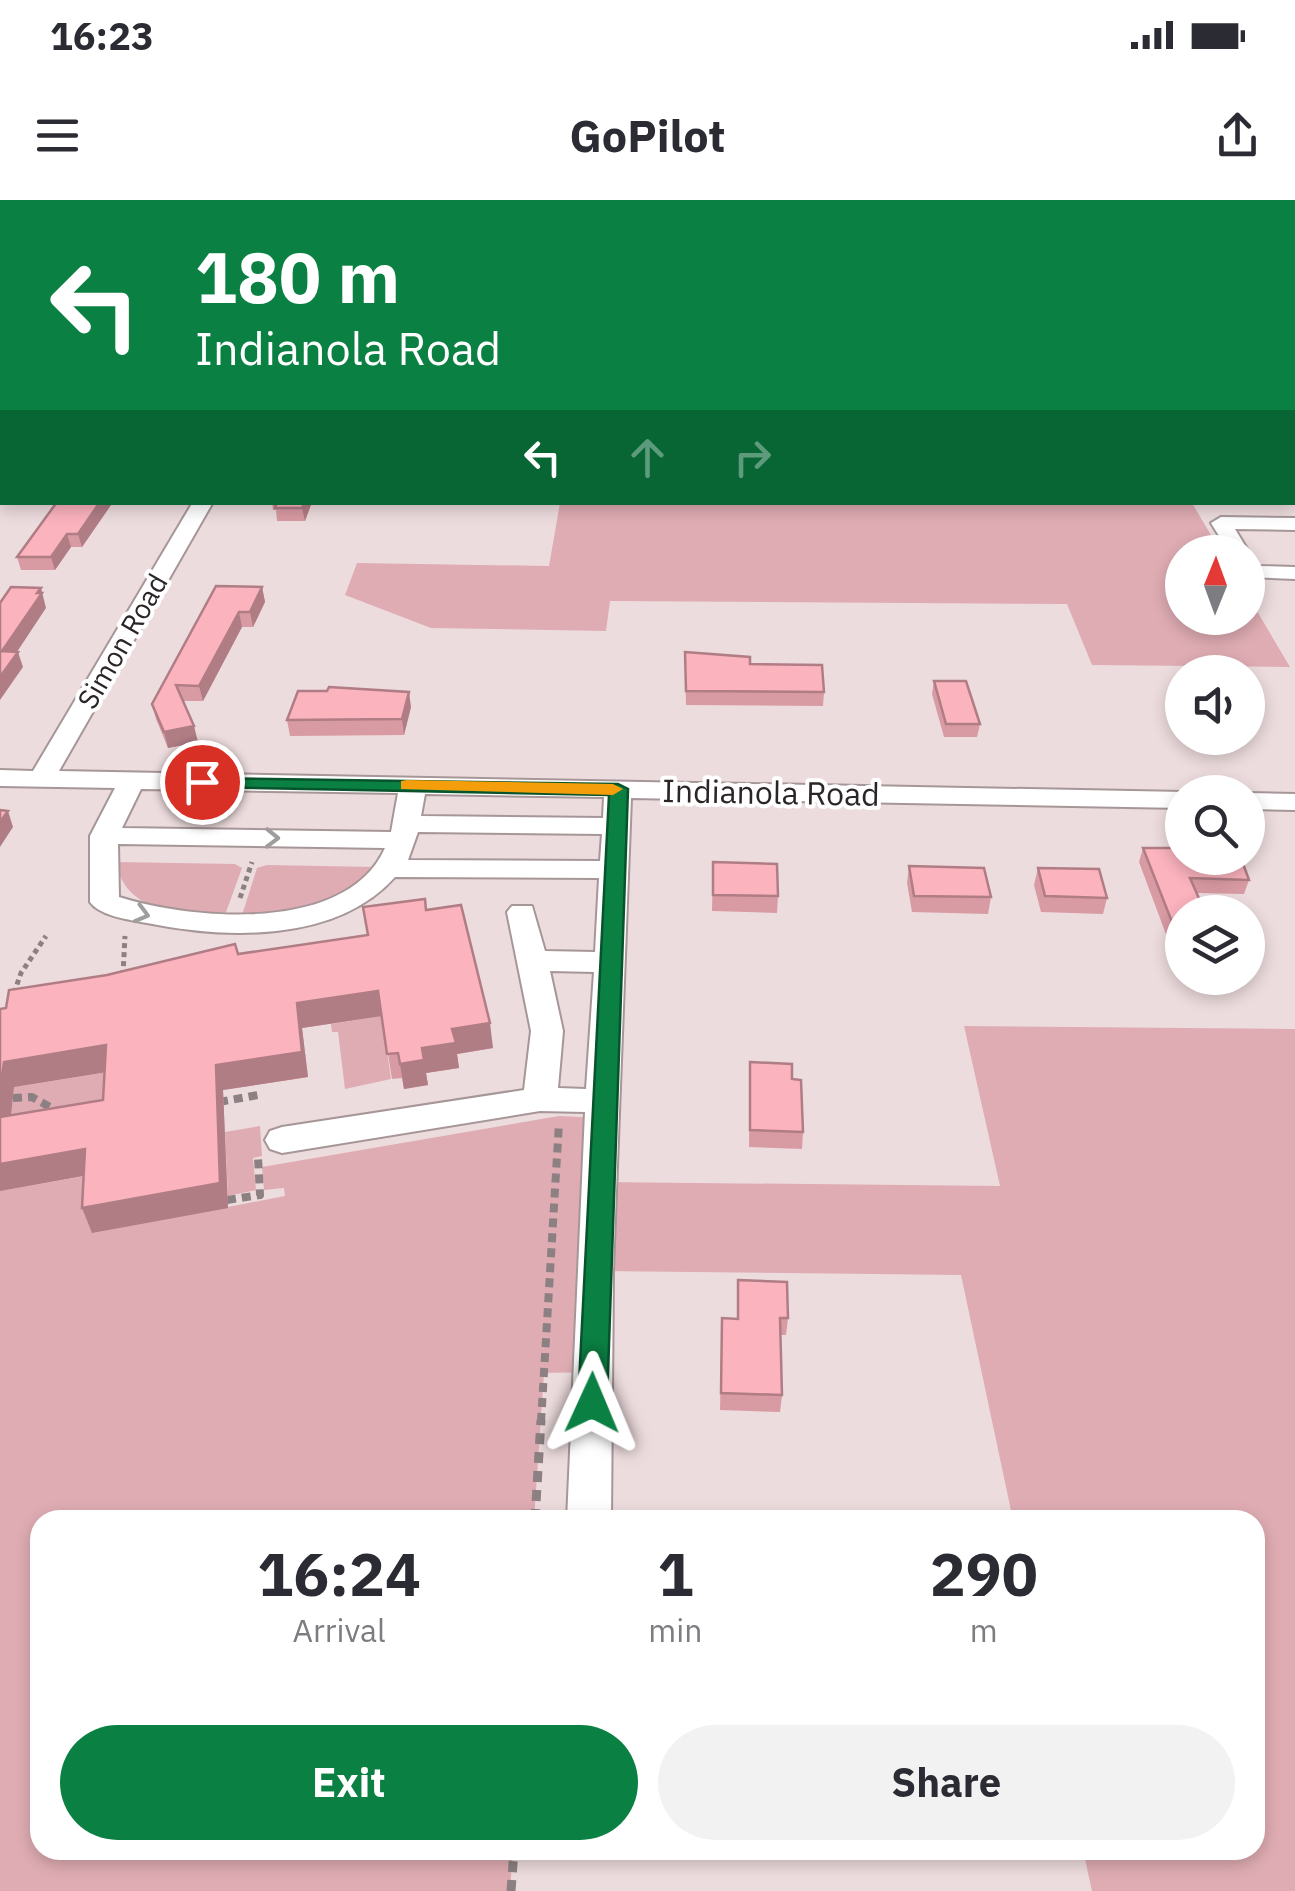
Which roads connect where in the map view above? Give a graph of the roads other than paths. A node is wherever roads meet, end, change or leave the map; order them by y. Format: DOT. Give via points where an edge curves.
graph roads {
  1 [pos="201,505"];
  2 [pos="1295,524"];
  3 [pos="1227,535"];
  4 [pos="1265,572"];
  5 [pos="1295,573"];
  6 [pos="0,778"];
  7 [pos="41,778"];
  8 [pos="132,780"];
  9 [pos="413,786"];
  10 [pos="618,789"];
  11 [pos="1165,800"];
  12 [pos="1265,801"];
  13 [pos="1295,802"];
  14 [pos="616,826"];
  15 [pos="403,832"];
  16 [pos="104,836"];
  17 [pos="387,868"];
  18 [pos="613,870"];
  19 [pos="522,912"];
  20 [pos="532,961"];
  21 [pos="609,962"];
  22 [pos="602,1101"];
  23 [pos="550,1108"];
  24 [pos="270,1149"];
  25 [pos="589,1510"];
  1 -- 7 [label="street, Simon Road"];
  2 -- 3 [label="street" via="1220,524"];
  4 -- 5 [label="street"];
  6 -- 7 [label="street, Indianola Road"];
  7 -- 8 [label="street, Indianola Road"];
  8 -- 9 [label="street, Indianola Road"];
  8 -- 16 [label="street"];
  9 -- 10 [label="street, Indianola Road"];
  9 -- 15 [label="street"];
  10 -- 11 [label="street, Indianola Road"];
  10 -- 14 [label="street"];
  12 -- 13 [label="street"];
  14 -- 15 [label="street"];
  14 -- 18 [label="street"];
  16 -- 15 [label="street, one-way"];
  15 -- 17 [label="street"];
  16 -- 17 [label="street, one-way" via="105,902 142,917 177,921 270,922 327,910 366,892"];
  17 -- 18 [label="street"];
  18 -- 21 [label="street"];
  19 -- 20 [label="street"];
  20 -- 21 [label="street"];
  20 -- 23 [label="street" via="547,1031"];
  21 -- 22 [label="street"];
  22 -- 23 [label="street"];
  22 -- 25 [label="street"];
  23 -- 24 [label="street"];
}
